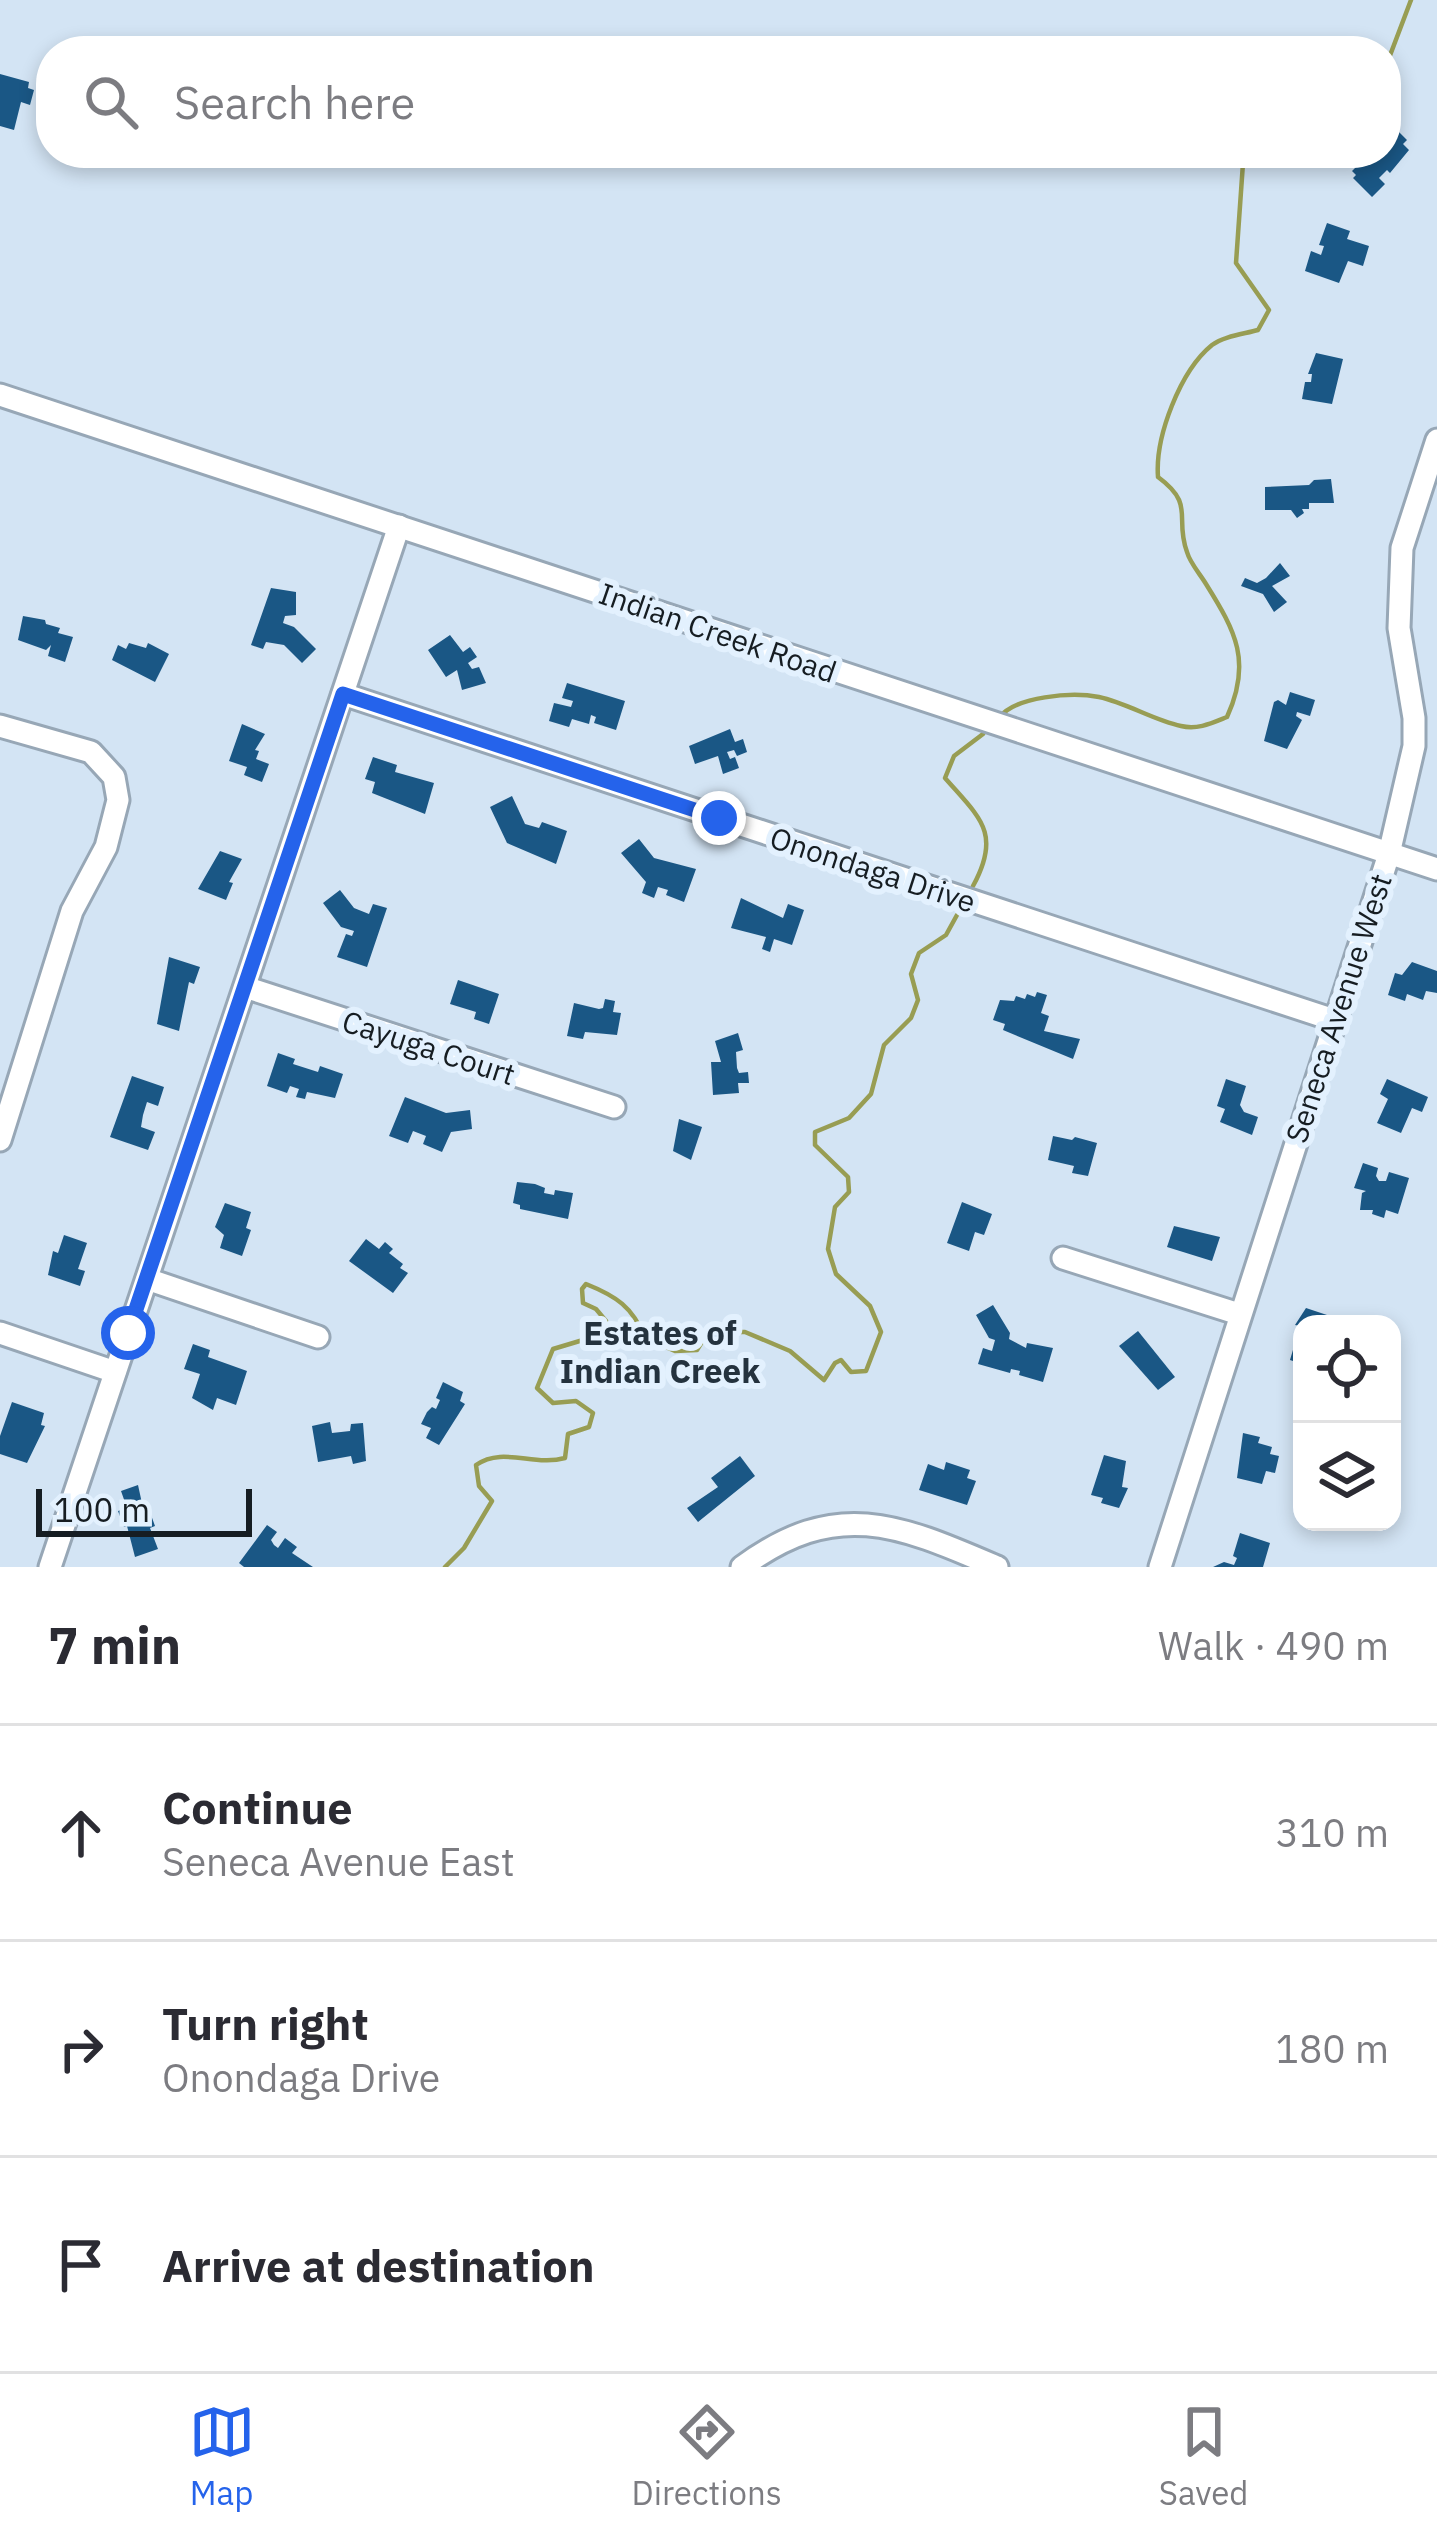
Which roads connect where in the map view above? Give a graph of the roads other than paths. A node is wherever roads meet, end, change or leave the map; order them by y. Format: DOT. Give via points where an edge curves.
graph roads {
  1 [pos="0,395"];
  2 [pos="1437,440"];
  3 [pos="399,526"];
  4 [pos="343,694"];
  5 [pos="0,726"];
  6 [pos="1389,854"];
  7 [pos="1437,869"];
  8 [pos="245,987"];
  9 [pos="1334,1020"];
  10 [pos="614,1107"];
  11 [pos="0,1140"];
  12 [pos="1063,1258"];
  13 [pos="147,1279"];
  14 [pos="1239,1314"];
  15 [pos="0,1333"];
  16 [pos="318,1336"];
  17 [pos="116,1372"];
  18 [pos="50,1567"];
  19 [pos="742,1567"];
  20 [pos="997,1567"];
  21 [pos="1160,1567"];
  1 -- 3 [label="street, Indian Creek Road"];
  2 -- 6 [label="street, Seneca Avenue West" via="1402,548 1398,614 1414,746"];
  3 -- 4 [label="street"];
  3 -- 6 [label="street, Indian Creek Road"];
  4 -- 8 [label="street"];
  4 -- 9 [label="street, Onondaga Drive"];
  5 -- 11 [label="street" via="91,752 113,777 118,800 106,847 72,911"];
  6 -- 7 [label="street, Indian Creek Road"];
  6 -- 9 [label="street, Seneca Avenue West"];
  8 -- 10 [label="street, Cayuga Court"];
  8 -- 13 [label="street"];
  9 -- 14 [label="street, Seneca Avenue West"];
  12 -- 14 [label="street"];
  13 -- 16 [label="street"];
  13 -- 17 [label="street"];
  14 -- 21 [label="street, Seneca Avenue West"];
  15 -- 17 [label="street"];
  17 -- 18 [label="street"];
  19 -- 20 [label="street" via="797,1534 862,1523 926,1537"];
}
